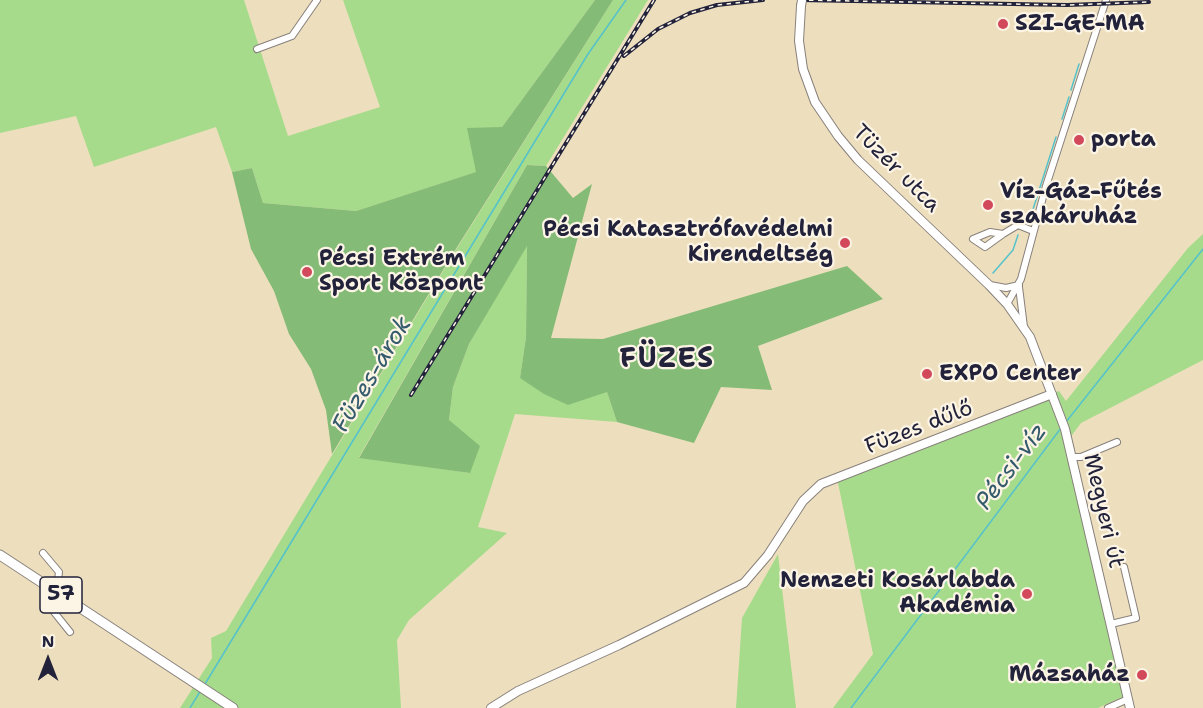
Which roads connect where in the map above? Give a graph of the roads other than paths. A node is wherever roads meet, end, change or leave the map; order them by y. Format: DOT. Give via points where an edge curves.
graph roads {
  1 [pos="317,0"];
  2 [pos="1106,0"];
  3 [pos="802,3"];
  4 [pos="257,49"];
  5 [pos="1033,231"];
  6 [pos="1003,234"];
  7 [pos="989,285"];
  8 [pos="1018,285"];
  9 [pos="1007,304"];
  10 [pos="1024,328"];
  11 [pos="1044,371"];
  12 [pos="1052,394"];
  13 [pos="1041,399"];
  14 [pos="1059,408"];
  15 [pos="1117,442"];
  16 [pos="1072,457"];
  17 [pos="43,553"];
  18 [pos="0,555"];
  19 [pos="1124,567"];
  20 [pos="55,591"];
  21 [pos="1111,624"];
  22 [pos="70,632"];
  23 [pos="1128,699"];
  24 [pos="233,708"];
  25 [pos="491,708"];
  26 [pos="1108,708"];
  27 [pos="1130,708"];
  1 -- 4 [label="street" via="292,36"];
  2 -- 5 [label="street, Megyeri út"];
  3 -- 7 [label="street, Tüzér utca" via="802,69 815,102 832,128 858,160"];
  5 -- 6 [label="street" via="1018,225"];
  5 -- 8 [label="street, Megyeri út"];
  7 -- 8 [label="street"];
  7 -- 9 [label="street, Tüzér utca"];
  8 -- 9 [label="street, Megyeri út"];
  8 -- 10 [label="street, Megyeri út"];
  9 -- 10 [label="street, Megyeri út"];
  10 -- 11 [label="street, Megyeri út"];
  11 -- 12 [label="street, Megyeri út"];
  11 -- 13 [label="street"];
  12 -- 13 [label="street, Füzes dűlő"];
  12 -- 14 [label="street, Megyeri út"];
  13 -- 14 [label="street"];
  13 -- 25 [label="street, Füzes dűlő" via="821,484 803,501 768,555 744,583 518,691"];
  14 -- 16 [label="street, Megyeri út"];
  15 -- 16 [label="street"];
  16 -- 21 [label="street, Megyeri út"];
  17 -- 20 [label="street" via="59,572"];
  18 -- 20 [label="main road, 57"];
  19 -- 21 [label="street" via="1136,618"];
  20 -- 22 [label="street" via="54,612"];
  20 -- 24 [label="main road, 57"];
  21 -- 23 [label="street, Megyeri út"];
  23 -- 26 [label="street"];
  23 -- 27 [label="street, Megyeri út"];
}
